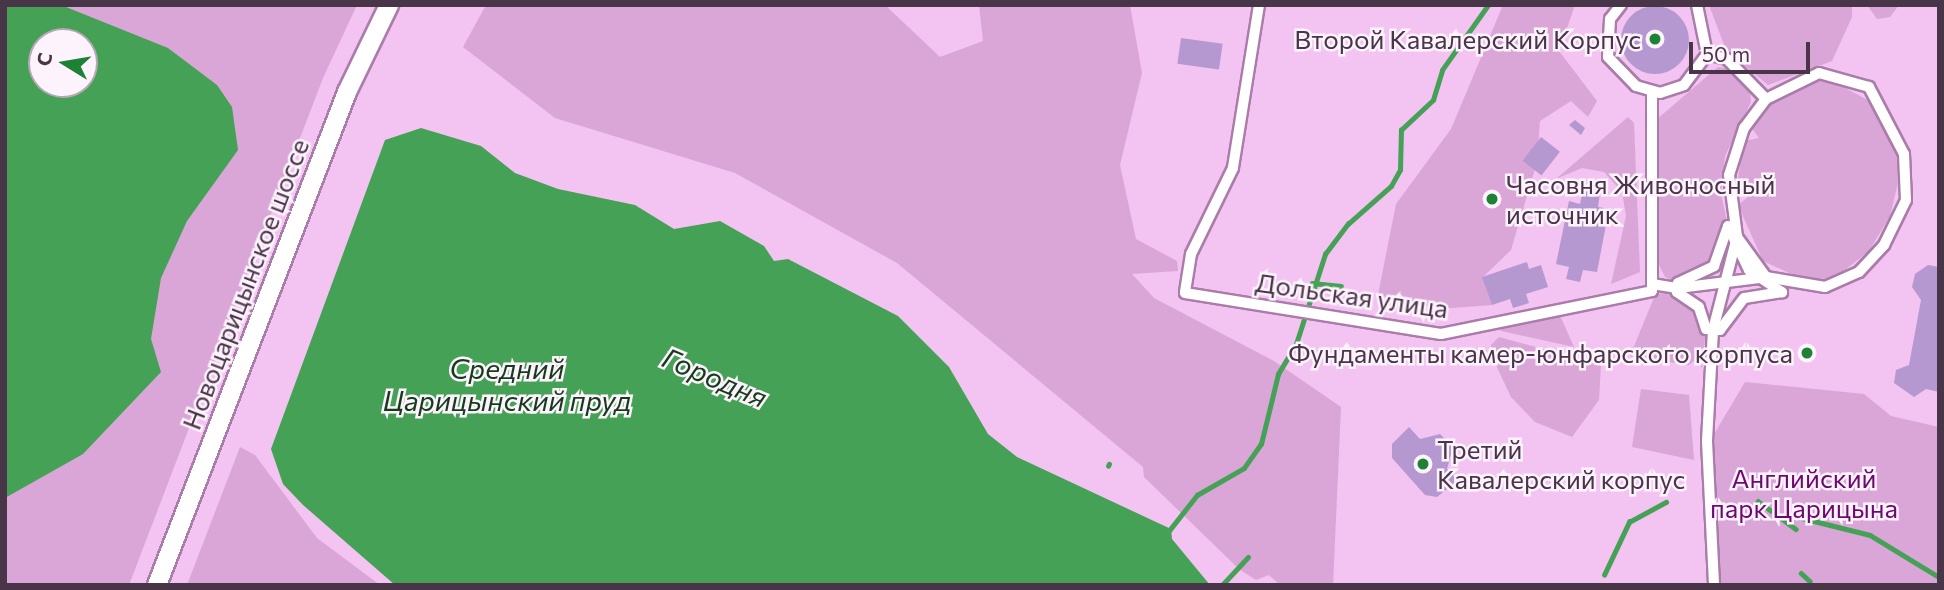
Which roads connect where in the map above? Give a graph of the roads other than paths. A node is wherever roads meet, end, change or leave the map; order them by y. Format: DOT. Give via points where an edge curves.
graph roads {
  1 [pos="389,5"];
  2 [pos="1259,5"];
  3 [pos="1621,5"];
  4 [pos="1697,5"];
  5 [pos="1706,54"];
  6 [pos="1652,92"];
  7 [pos="1766,99"];
  8 [pos="1736,241"];
  9 [pos="1762,277"];
  10 [pos="1726,282"];
  11 [pos="1652,284"];
  12 [pos="1678,288"];
  13 [pos="1713,330"];
  14 [pos="157,585"];
  15 [pos="1714,585"];
  1 -- 14 [label="main road, Новоцарицынское шоссе" via="346,92"];
  2 -- 11 [label="street, Дольская улица" via="1233,168 1188,263 1185,293 1441,334 1653,291"];
  3 -- 6 [label="street" via="1610,19 1608,57 1623,76"];
  4 -- 5 [label="street"];
  5 -- 6 [label="street" via="1684,85"];
  5 -- 7 [label="street" via="1727,59"];
  6 -- 11 [label="street"];
  7 -- 8 [label="street" via="1734,150 1730,203"];
  7 -- 9 [label="street" via="1819,73 1856,80 1891,118 1909,181 1898,221 1859,272 1825,287"];
  8 -- 9 [label="street"];
  8 -- 10 [label="street"];
  8 -- 12 [label="street" via="1728,226 1714,266"];
  9 -- 10 [label="street"];
  9 -- 13 [label="street" via="1782,292 1744,298 1720,330"];
  10 -- 12 [label="street"];
  10 -- 13 [label="street"];
  11 -- 12 [label="street"];
  12 -- 13 [label="street" via="1699,307 1706,330"];
  13 -- 15 [label="street" via="1707,446"];
}
